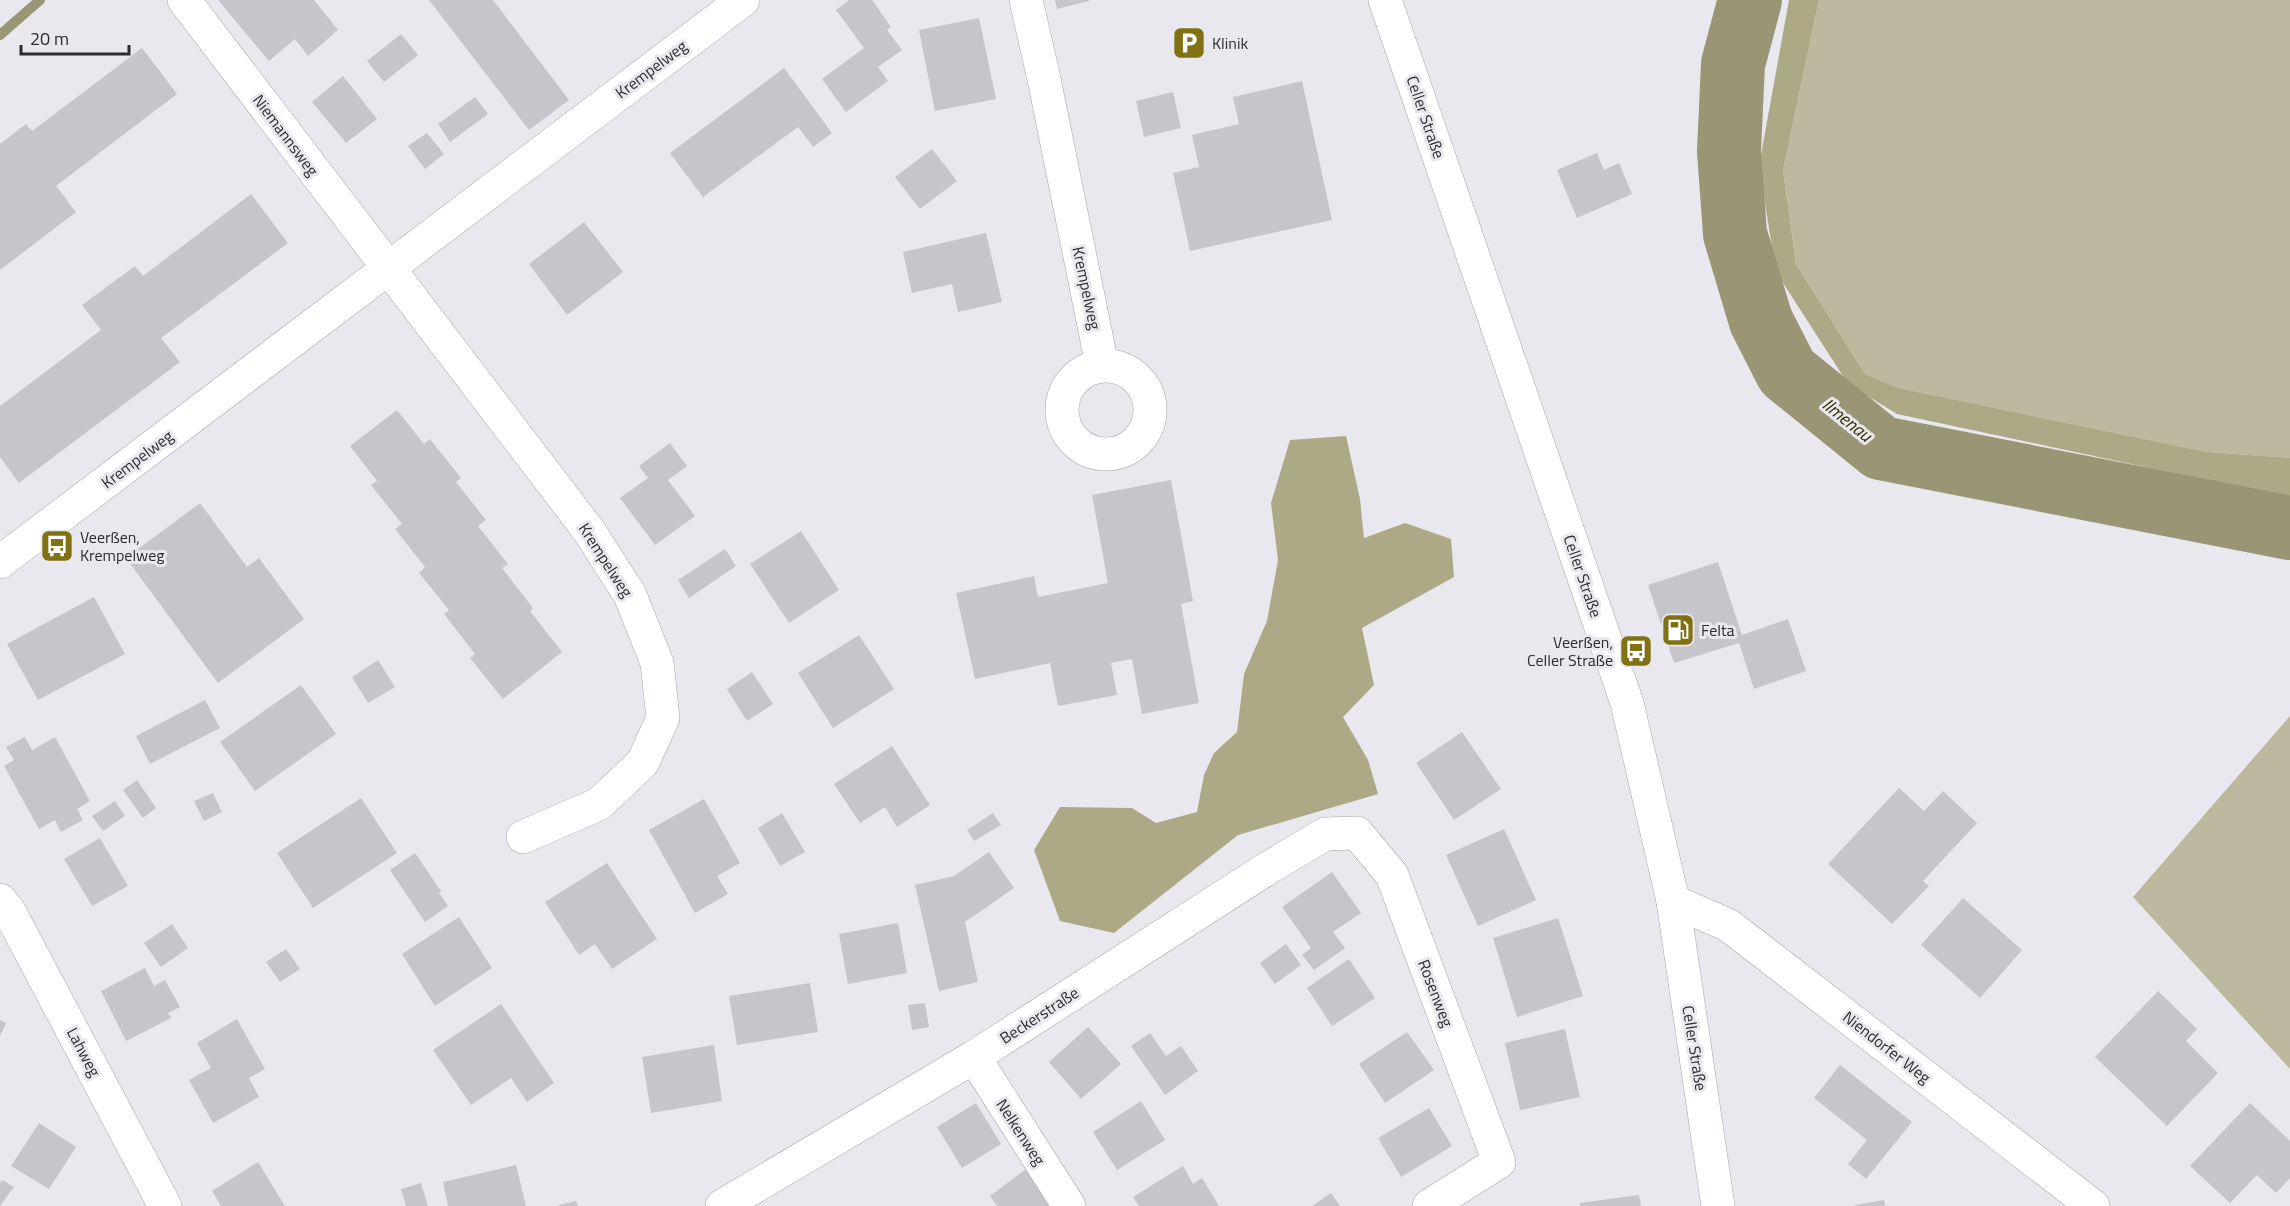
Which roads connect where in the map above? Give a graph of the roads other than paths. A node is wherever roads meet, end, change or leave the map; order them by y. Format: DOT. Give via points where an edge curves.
graph roads {
  1 [pos="184,0"];
  2 [pos="743,0"];
  3 [pos="1026,0"];
  4 [pos="1385,0"];
  5 [pos="388,270"];
  6 [pos="1102,365"];
  7 [pos="0,562"];
  8 [pos="1357,833"];
  9 [pos="523,837"];
  10 [pos="0,900"];
  11 [pos="1673,901"];
  12 [pos="974,1058"];
  13 [pos="165,1206"];
  14 [pos="722,1206"];
  15 [pos="1069,1206"];
  16 [pos="1429,1206"];
  17 [pos="1718,1206"];
  18 [pos="2093,1206"];
  1 -- 5 [label="street, Niemannsweg"];
  2 -- 5 [label="street, Krempelweg"];
  3 -- 6 [label="street, Krempelweg"];
  4 -- 11 [label="street, Celler Straße" via="1627,703"];
  5 -- 7 [label="street, Krempelweg"];
  5 -- 9 [label="street, Krempelweg" via="589,531 630,596 657,663 663,718 643,762 599,804"];
  8 -- 12 [label="street, Beckerstraße" via="1325,834"];
  8 -- 16 [label="street, Rosenweg" via="1392,875 1499,1162"];
  10 -- 13 [label="street, Lahweg"];
  11 -- 17 [label="street, Celler Straße"];
  11 -- 18 [label="street, Niendorfer Weg" via="1728,925"];
  12 -- 14 [label="street, Beckerstraße"];
  12 -- 15 [label="street, Nelkenweg"];
}
